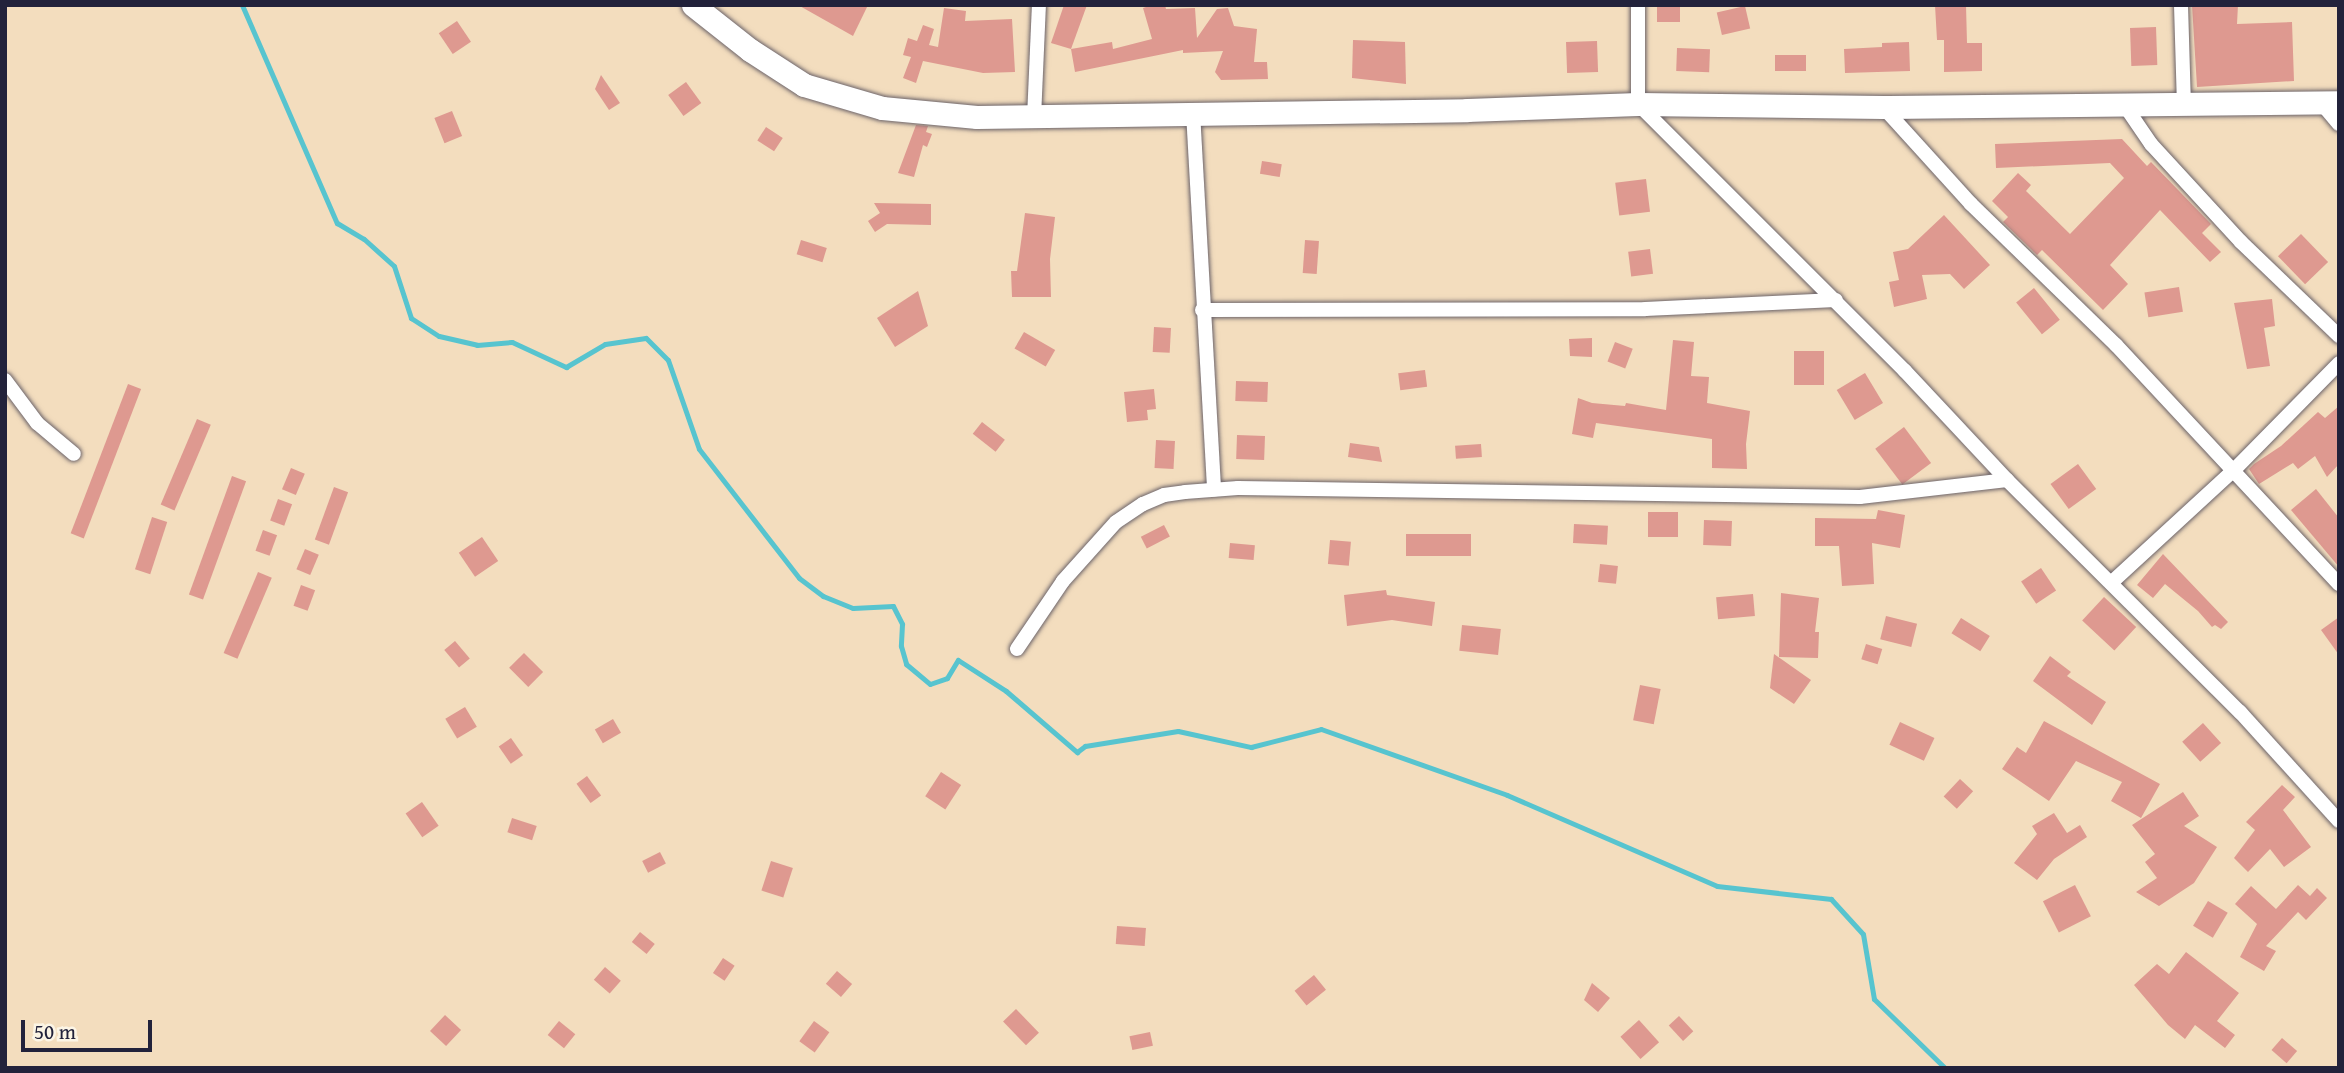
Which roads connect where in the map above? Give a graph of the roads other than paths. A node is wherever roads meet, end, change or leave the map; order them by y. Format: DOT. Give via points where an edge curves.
graph roads {
  1 [pos="693,5"];
  2 [pos="1039,5"];
  3 [pos="1638,5"];
  4 [pos="2181,5"];
  5 [pos="2123,103"];
  6 [pos="2331,103"];
  7 [pos="1638,104"];
  8 [pos="2184,104"];
  9 [pos="1883,107"];
  10 [pos="1193,113"];
  11 [pos="1034,118"];
  12 [pos="2339,124"];
  13 [pos="1836,300"];
  14 [pos="1202,310"];
  15 [pos="2339,336"];
  16 [pos="2339,363"];
  17 [pos="5,380"];
  18 [pos="74,454"];
  19 [pos="2233,471"];
  20 [pos="2007,480"];
  21 [pos="1214,489"];
  22 [pos="2111,583"];
  23 [pos="2339,584"];
  24 [pos="1017,649"];
  25 [pos="2339,821"];
  1 -- 11 [label="main road" via="804,85 881,108"];
  2 -- 11 [label="street"];
  3 -- 7 [label="street"];
  4 -- 8 [label="street"];
  5 -- 8 [label="main road"];
  5 -- 9 [label="main road"];
  5 -- 15 [label="street" via="2151,144 2232,232"];
  6 -- 8 [label="main road"];
  6 -- 12 [label="street"];
  7 -- 9 [label="main road"];
  7 -- 10 [label="main road"];
  7 -- 13 [label="street"];
  9 -- 19 [label="street"];
  10 -- 11 [label="main road"];
  10 -- 14 [label="street"];
  13 -- 14 [label="street" via="1646,309"];
  13 -- 20 [label="street"];
  14 -- 21 [label="street"];
  16 -- 19 [label="street"];
  17 -- 18 [label="street" via="37,423"];
  19 -- 22 [label="street"];
  19 -- 23 [label="street"];
  20 -- 21 [label="street" via="1860,496"];
  20 -- 22 [label="street"];
  21 -- 24 [label="street" via="1164,495 1116,522 1063,581"];
  22 -- 25 [label="street" via="2240,712"];
}
